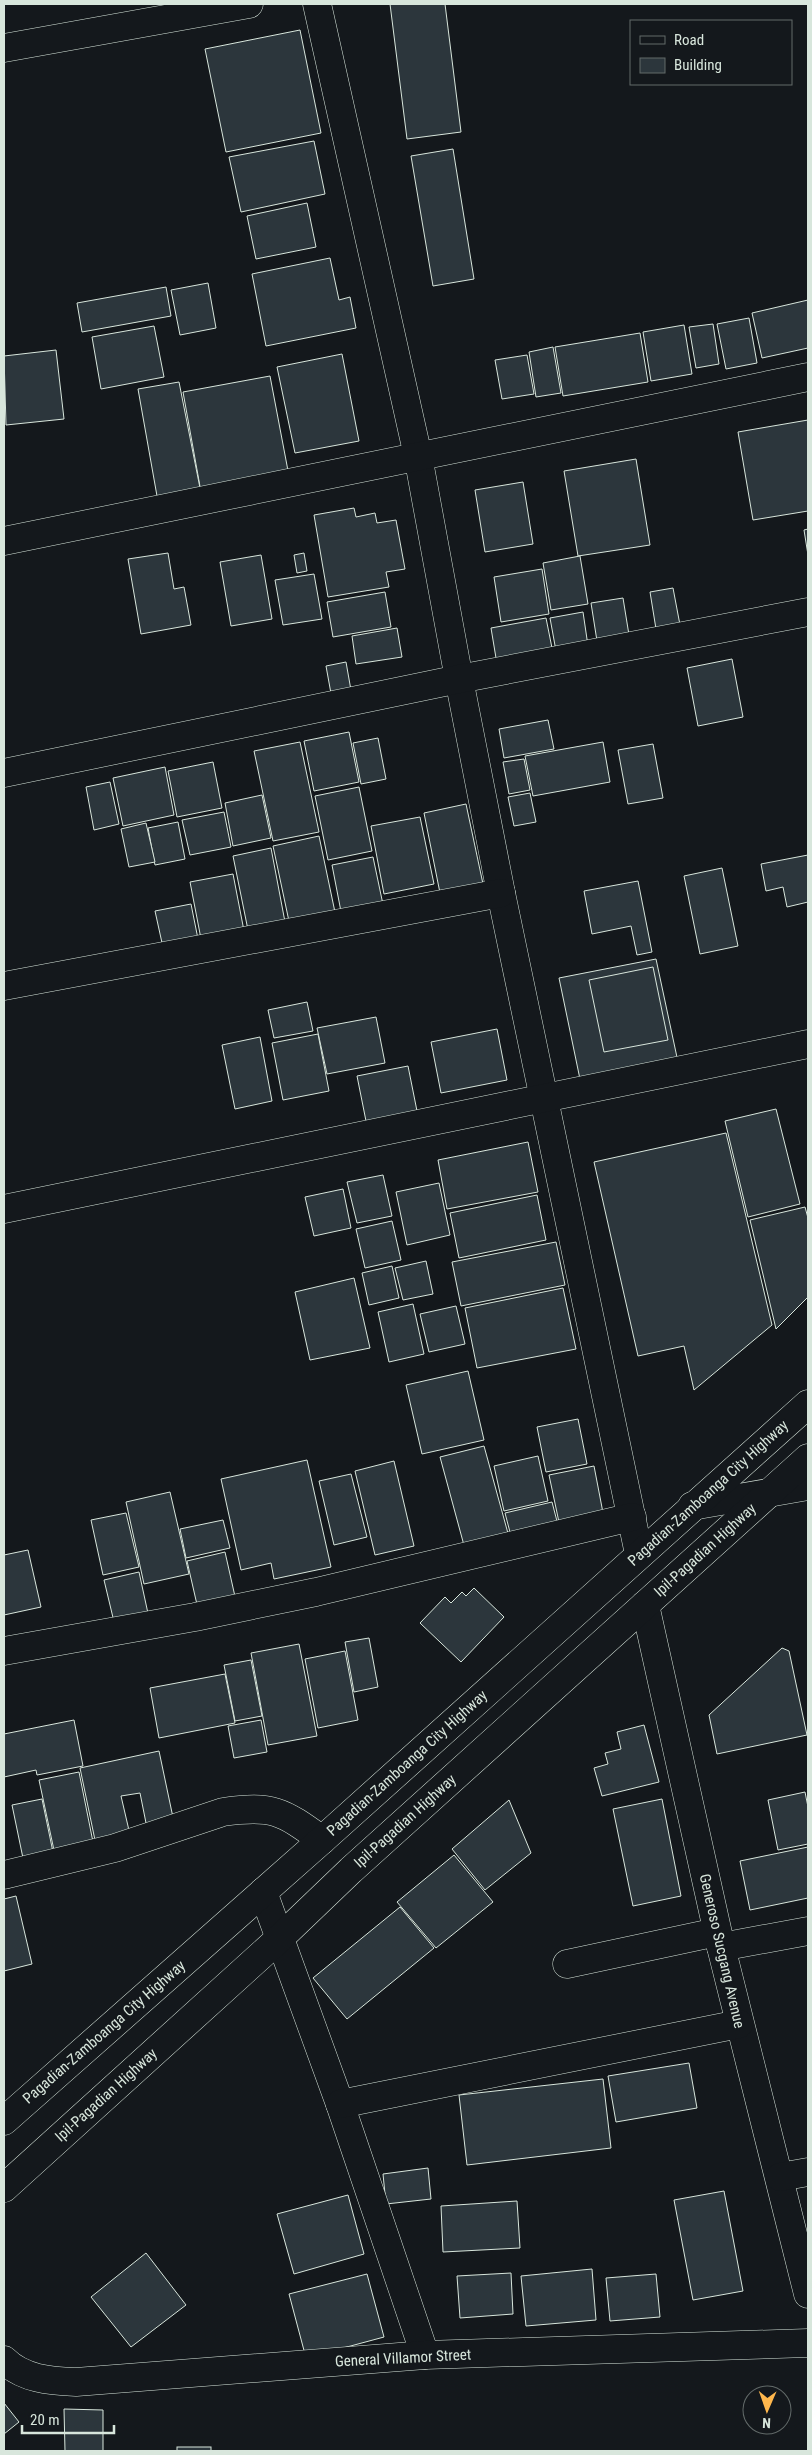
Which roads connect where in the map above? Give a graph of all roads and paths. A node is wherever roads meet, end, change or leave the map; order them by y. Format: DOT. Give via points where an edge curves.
graph roads {
  1 [pos="249,4"];
  2 [pos="316,4"];
  3 [pos="4,48"];
  4 [pos="808,377"];
  5 [pos="418,456"];
  6 [pos="4,541"];
  7 [pos="808,612"];
  8 [pos="459,680"];
  9 [pos="4,773"];
  10 [pos="501,893"];
  11 [pos="4,986"];
  12 [pos="808,1044"];
  13 [pos="543,1099"];
  14 [pos="4,1209"];
  15 [pos="808,1404"];
  16 [pos="808,1458"];
  17 [pos="808,1486"];
  18 [pos="768,1493"];
  19 [pos="692,1506"];
  20 [pos="632,1517"];
  21 [pos="639,1554"];
  22 [pos="645,1605"];
  23 [pos="4,1651"];
  24 [pos="322,1840"];
  25 [pos="4,1875"];
  26 [pos="263,1892"];
  27 [pos="808,1931"];
  28 [pos="280,1938"];
  29 [pos="719,1939"];
  30 [pos="567,1964"];
  31 [pos="739,2024"];
  32 [pos="340,2104"];
  33 [pos="4,2121"];
  34 [pos="808,2172"];
  35 [pos="780,2177"];
  36 [pos="4,2188"];
  37 [pos="808,2294"];
  38 [pos="808,2343"];
  39 [pos="425,2355"];
  40 [pos="4,2360"];
  1 -- 3 [label="street"];
  2 -- 5 [label="street"];
  4 -- 5 [label="street"];
  5 -- 6 [label="street"];
  5 -- 8 [label="street"];
  7 -- 8 [label="street"];
  8 -- 9 [label="street"];
  8 -- 10 [label="street"];
  10 -- 11 [label="street"];
  10 -- 13 [label="street"];
  12 -- 13 [label="street"];
  13 -- 14 [label="street"];
  13 -- 20 [label="street"];
  15 -- 19 [label="street, Pagadian-Zamboanga City Highway"];
  16 -- 18 [label="street, Ipil-Pagadian Highway"];
  17 -- 18 [label="street"];
  18 -- 19 [label="street"];
  18 -- 22 [label="street, Ipil-Pagadian Highway"];
  19 -- 21 [label="street, Pagadian-Zamboanga City Highway"];
  20 -- 21 [label="street"];
  20 -- 23 [label="street" via="251,1606"];
  21 -- 24 [label="street, Pagadian-Zamboanga City Highway"];
  22 -- 28 [label="street, Ipil-Pagadian Highway"];
  22 -- 29 [label="street, Generoso Sucgang Avenue"];
  24 -- 25 [label="street" via="288,1815 247,1809 223,1812 81,1857"];
  24 -- 26 [label="street, Pagadian-Zamboanga City Highway"];
  26 -- 28 [label="street"];
  26 -- 33 [label="street, Pagadian-Zamboanga City Highway"];
  27 -- 29 [label="street"];
  28 -- 32 [label="street"];
  28 -- 36 [label="street, Ipil-Pagadian Highway"];
  29 -- 30 [label="street"];
  29 -- 31 [label="street, Generoso Sucgang Avenue"];
  31 -- 32 [label="street"];
  31 -- 35 [label="street, Generoso Sucgang Avenue"];
  32 -- 39 [label="street"];
  34 -- 35 [label="street"];
  35 -- 37 [label="street, Generoso Sucgang Avenue"];
  38 -- 39 [label="street, General Villamor Street"];
  39 -- 40 [label="street, General Villamor Street" via="76,2382 26,2375"];
}
